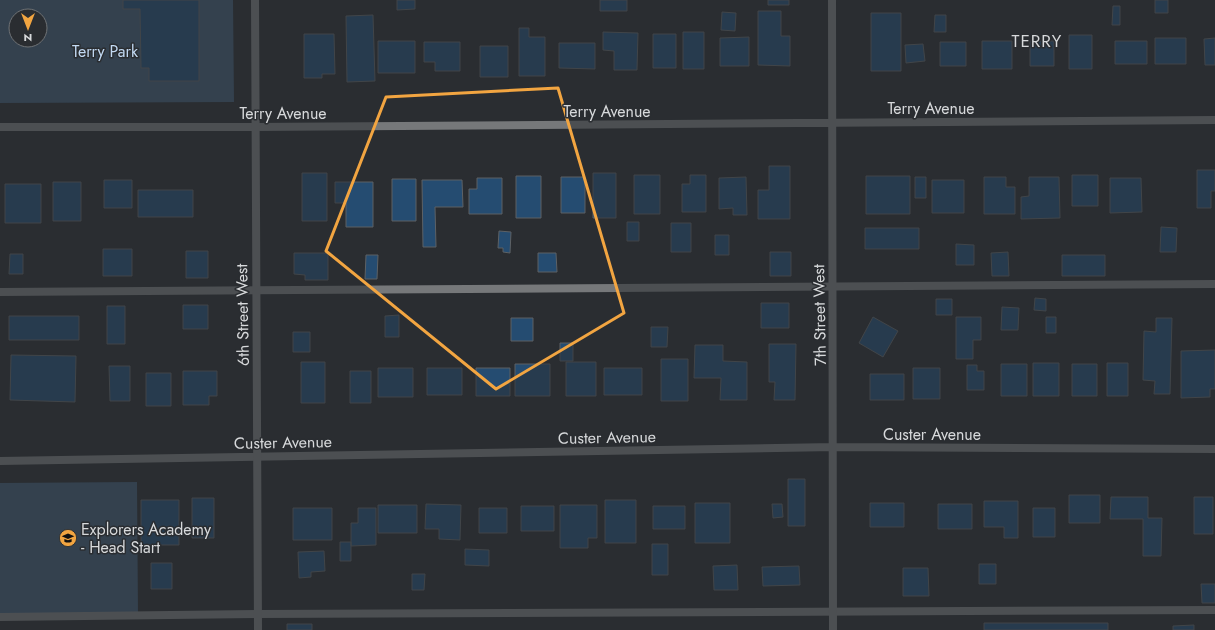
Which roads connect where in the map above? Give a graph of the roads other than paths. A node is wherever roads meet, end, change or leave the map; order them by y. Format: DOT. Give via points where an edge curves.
graph roads {
  1 [pos="255,0"];
  2 [pos="832,0"];
  3 [pos="1215,120"];
  4 [pos="832,123"];
  5 [pos="0,127"];
  6 [pos="255,127"];
  7 [pos="1215,284"];
  8 [pos="832,286"];
  9 [pos="256,290"];
  10 [pos="0,292"];
  11 [pos="834,447"];
  12 [pos="1215,449"];
  13 [pos="258,456"];
  14 [pos="0,461"];
  15 [pos="1215,610"];
  16 [pos="833,611"];
  17 [pos="258,614"];
  18 [pos="0,617"];
  19 [pos="258,630"];
  20 [pos="833,630"];
  1 -- 6 [label="street, 6th Street West"];
  2 -- 4 [label="street, 7th Street West"];
  3 -- 4 [label="street, Terry Avenue"];
  4 -- 6 [label="street, Terry Avenue"];
  4 -- 8 [label="street, 7th Street West"];
  5 -- 6 [label="street, Terry Avenue"];
  6 -- 9 [label="street, 6th Street West"];
  7 -- 8 [label="street"];
  8 -- 9 [label="street"];
  8 -- 11 [label="street, 7th Street West"];
  9 -- 10 [label="street"];
  9 -- 13 [label="street, 6th Street West"];
  11 -- 12 [label="street, Custer Avenue"];
  11 -- 13 [label="street, Custer Avenue"];
  11 -- 16 [label="street, 7th Street West"];
  13 -- 14 [label="street, Custer Avenue"];
  13 -- 17 [label="street, 6th Street West"];
  15 -- 16 [label="street"];
  16 -- 17 [label="street"];
  16 -- 20 [label="street, 7th Street West"];
  17 -- 18 [label="street"];
  17 -- 19 [label="street, 6th Street West"];
}
